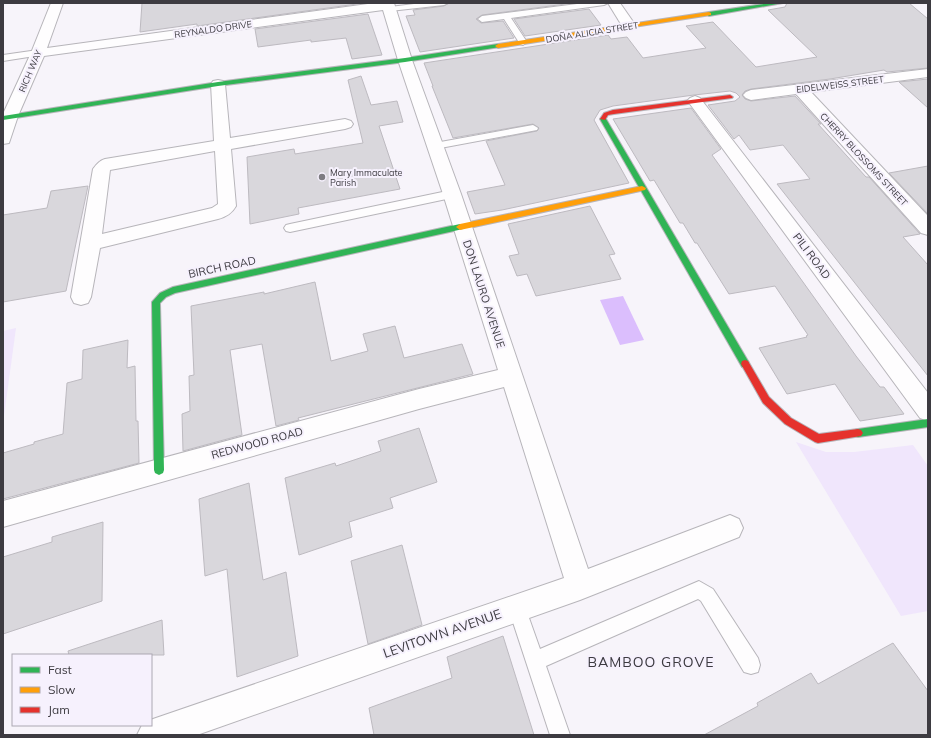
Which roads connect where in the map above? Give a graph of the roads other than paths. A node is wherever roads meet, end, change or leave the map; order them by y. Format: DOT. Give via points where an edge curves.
graph roads {
  1 [pos="57,3"];
  2 [pos="444,3"];
  3 [pos="604,3"];
  4 [pos="614,3"];
  5 [pos="780,3"];
  6 [pos="389,6"];
  7 [pos="506,16"];
  8 [pos="482,18"];
  9 [pos="629,26"];
  10 [pos="523,42"];
  11 [pos="38,54"];
  12 [pos="3,58"];
  13 [pos="405,60"];
  14 [pos="928,73"];
  15 [pos="218,84"];
  16 [pos="800,89"];
  17 [pos="751,95"];
  18 [pos="730,97"];
  19 [pos="695,101"];
  20 [pos="7,117"];
  21 [pos="345,124"];
  22 [pos="533,128"];
  23 [pos="3,139"];
  24 [pos="223,146"];
  25 [pos="435,146"];
  26 [pos="642,188"];
  27 [pos="452,194"];
  28 [pos="462,227"];
  29 [pos="290,228"];
  30 [pos="928,228"];
  31 [pos="92,243"];
  32 [pos="81,297"];
  33 [pos="511,376"];
  34 [pos="928,411"];
  35 [pos="928,424"];
  36 [pos="158,470"];
  37 [pos="3,514"];
  38 [pos="730,528"];
  39 [pos="580,586"];
  40 [pos="517,607"];
  41 [pos="535,661"];
  42 [pos="751,665"];
  43 [pos="196,728"];
  44 [pos="153,735"];
  45 [pos="560,735"];
  1 -- 11 [label="street, RICH WAY"];
  2 -- 6 [label="lane"];
  3 -- 7 [label="lane"];
  4 -- 9 [label="street"];
  5 -- 9 [label="street, DOÑA ALICIA STREET"];
  6 -- 11 [label="street, REYNALDO DRIVE"];
  6 -- 13 [label="street, DON LAURO AVENUE"];
  7 -- 8 [label="lane"];
  7 -- 10 [label="lane"];
  9 -- 10 [label="street, DOÑA ALICIA STREET"];
  10 -- 13 [label="street, DOÑA ALICIA STREET"];
  11 -- 12 [label="lane"];
  11 -- 20 [label="street, RICH WAY"];
  13 -- 15 [label="street, DOÑA ALICIA STREET"];
  13 -- 25 [label="street, DON LAURO AVENUE"];
  14 -- 16 [label="street, EIDELWEISS STREET"];
  15 -- 20 [label="street, DOÑA ALICIA STREET"];
  15 -- 24 [label="street"];
  16 -- 17 [label="street, EIDELWEISS STREET"];
  16 -- 30 [label="street, CHERRY BLOSSOMS STREET"];
  18 -- 19 [label="street"];
  19 -- 26 [label="street" via="606,114 603,119"];
  19 -- 34 [label="street, PILI ROAD"];
  20 -- 23 [label="street, RICH WAY"];
  21 -- 24 [label="street"];
  22 -- 25 [label="lane"];
  24 -- 31 [label="street" via="105,165 102,169"];
  24 -- 31 [label="street" via="227,206 224,210"];
  25 -- 27 [label="street, DON LAURO AVENUE"];
  26 -- 28 [label="street"];
  26 -- 35 [label="street" via="766,400 788,421 818,439"];
  27 -- 28 [label="street, DON LAURO AVENUE"];
  27 -- 29 [label="lane"];
  28 -- 33 [label="street, DON LAURO AVENUE"];
  28 -- 36 [label="street, BIRCH ROAD" via="163,294 156,302"];
  31 -- 32 [label="street"];
  33 -- 36 [label="street, REDWOOD ROAD"];
  33 -- 39 [label="street, DON LAURO AVENUE"];
  36 -- 37 [label="street, REDWOOD ROAD"];
  38 -- 39 [label="street, LEVITOWN AVENUE"];
  39 -- 40 [label="street, LEVITOWN AVENUE"];
  40 -- 41 [label="lane"];
  40 -- 43 [label="street, LEVITOWN AVENUE"];
  41 -- 42 [label="lane" via="698,590 707,595"];
  41 -- 45 [label="lane"];
  43 -- 44 [label="street, LEVITOWN AVENUE"];
}
